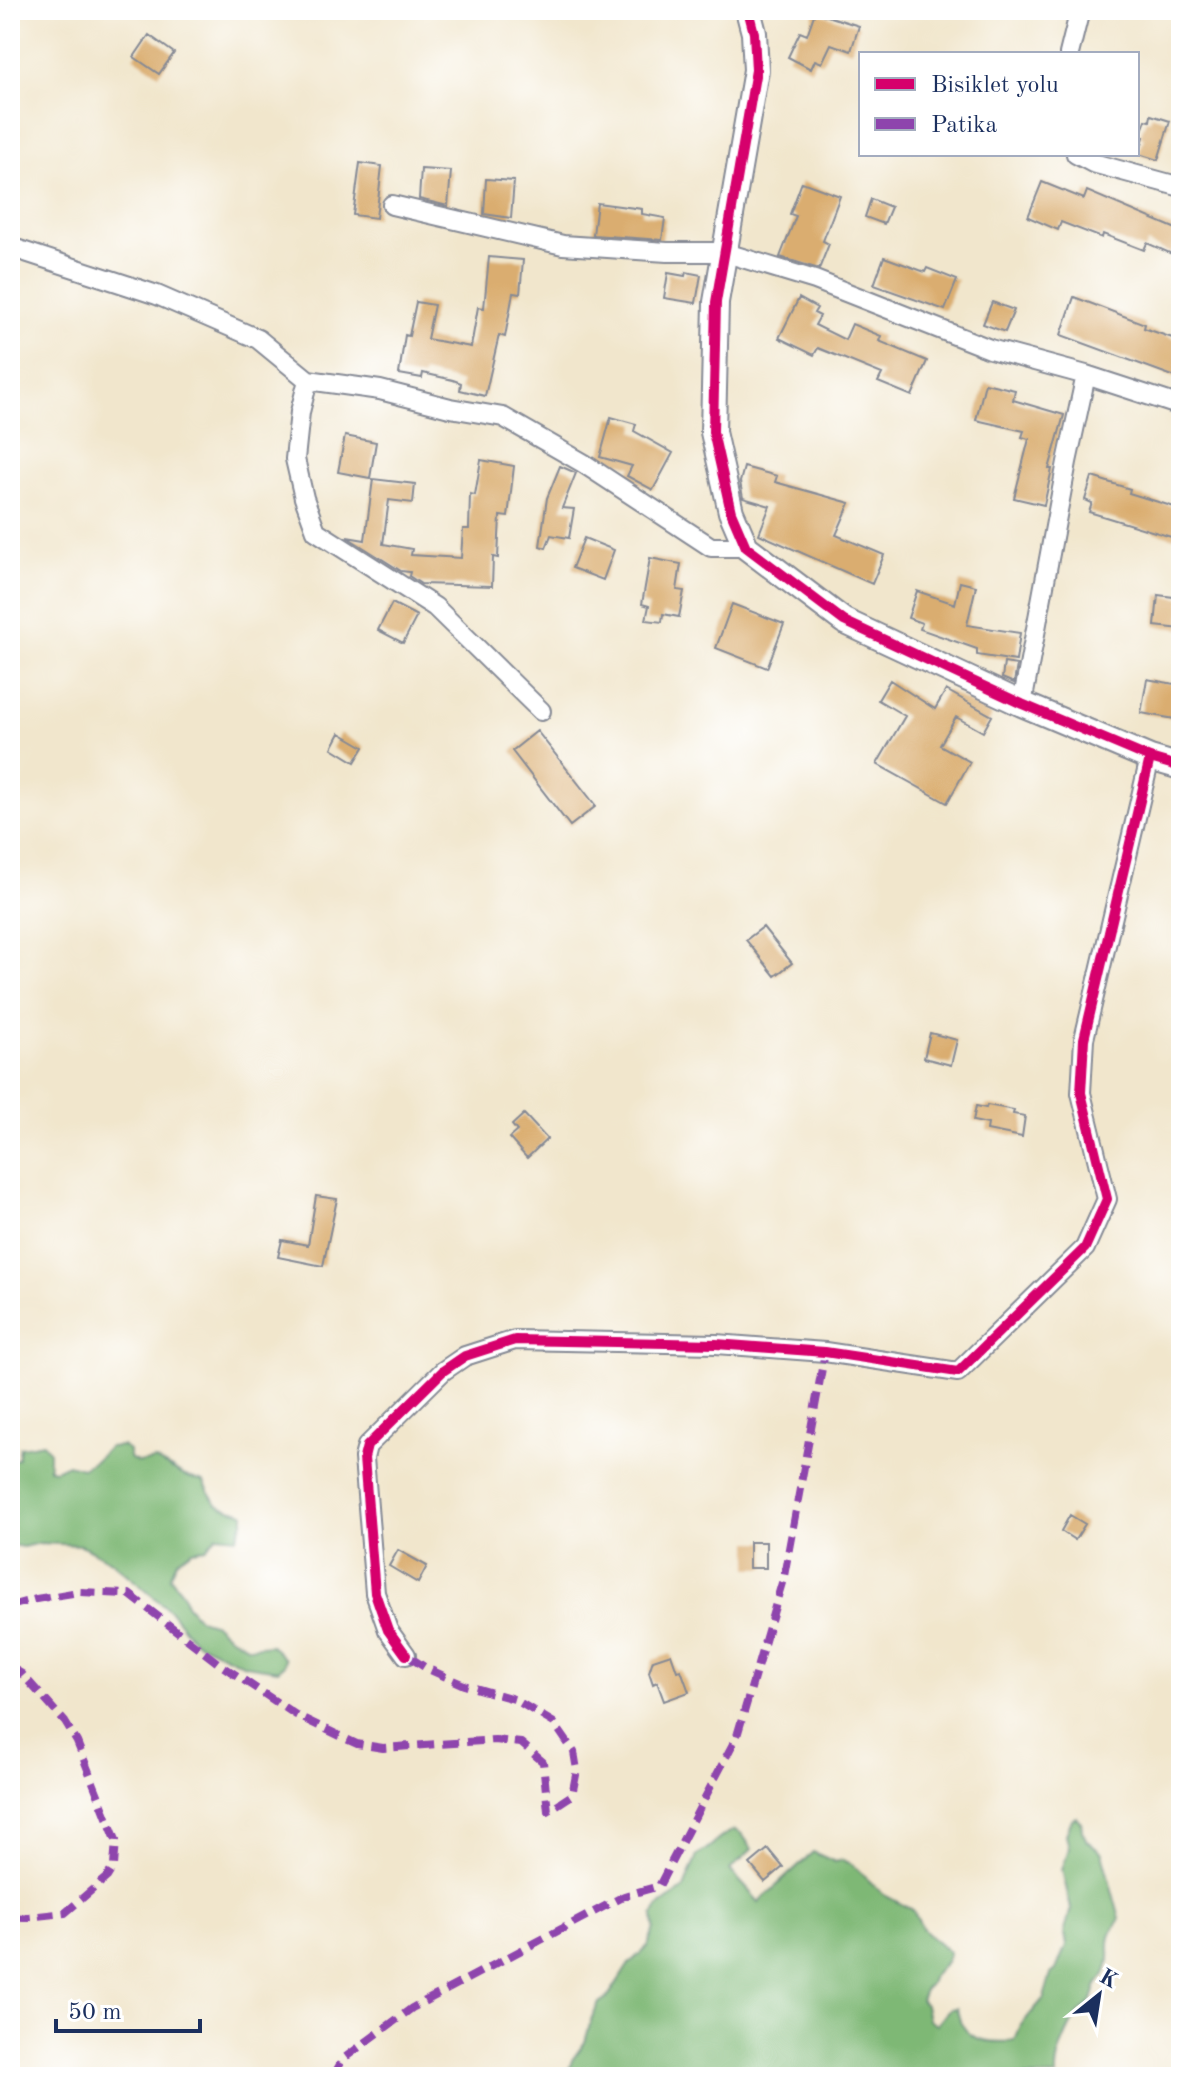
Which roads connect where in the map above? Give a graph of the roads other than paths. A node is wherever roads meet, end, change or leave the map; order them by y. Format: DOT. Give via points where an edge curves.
graph roads {
  1 [pos="748,10"];
  2 [pos="1080,10"];
  3 [pos="1070,52"];
  4 [pos="1080,156"];
  5 [pos="1181,187"];
  6 [pos="392,205"];
  7 [pos="10,247"];
  8 [pos="723,252"];
  9 [pos="1086,375"];
  10 [pos="308,380"];
  11 [pos="1181,406"];
  12 [pos="746,547"];
  13 [pos="1022,704"];
  14 [pos="541,711"];
  15 [pos="1150,758"];
  16 [pos="1181,767"];
  17 [pos="406,1655"];
  1 -- 8 [label="street" via="756,70"];
  2 -- 3 [label="street"];
  4 -- 5 [label="street"];
  6 -- 8 [label="street" via="563,245"];
  7 -- 10 [label="street" via="157,295 258,339"];
  8 -- 9 [label="street" via="815,280 990,349"];
  8 -- 12 [label="street" via="716,302 713,432 731,512"];
  9 -- 11 [label="street"];
  9 -- 13 [label="street"];
  10 -- 12 [label="street" via="503,417 711,547"];
  10 -- 14 [label="street" via="295,459 316,531 435,607"];
  12 -- 13 [label="street" via="844,621"];
  13 -- 15 [label="street"];
  15 -- 16 [label="street"];
  15 -- 17 [label="street" via="1084,1039 1081,1093 1107,1199 1085,1248 958,1372 825,1352 716,1344 515,1340 465,1356 367,1446 364,1458 375,1593 388,1630"];
}
